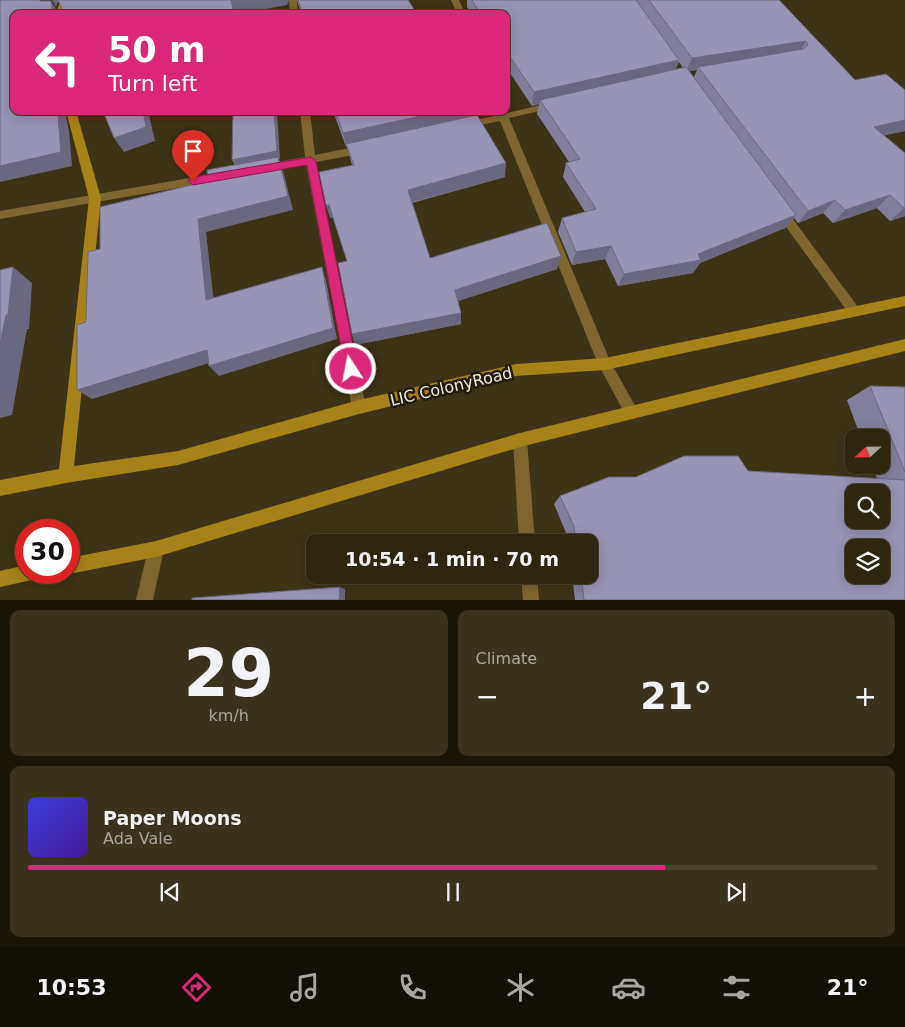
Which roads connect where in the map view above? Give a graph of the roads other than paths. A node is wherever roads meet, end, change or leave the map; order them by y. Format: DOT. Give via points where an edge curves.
graph roads {
  1 [pos="65,0"];
  2 [pos="56,10"];
  3 [pos="569,102"];
  4 [pos="510,113"];
  5 [pos="72,115"];
  6 [pos="305,115"];
  7 [pos="499,115"];
  8 [pos="502,115"];
  9 [pos="455,128"];
  10 [pos="378,145"];
  11 [pos="311,161"];
  12 [pos="252,171"];
  13 [pos="232,174"];
  14 [pos="94,198"];
  15 [pos="771,198"];
  16 [pos="0,215"];
  17 [pos="905,300"];
  18 [pos="854,311"];
  19 [pos="905,345"];
  20 [pos="605,364"];
  21 [pos="359,407"];
  22 [pos="631,411"];
  23 [pos="520,440"];
  24 [pos="66,475"];
  25 [pos="0,488"];
  26 [pos="526,534"];
  27 [pos="156,549"];
  28 [pos="80,564"];
  29 [pos="15,576"];
  30 [pos="0,579"];
  31 [pos="530,584"];
  32 [pos="144,600"];
  33 [pos="531,600"];
  1 -- 2 [label="main road"];
  3 -- 4 [label="street"];
  5 -- 14 [label="main road"];
  6 -- 11 [label="street"];
  7 -- 9 [label="street"];
  8 -- 20 [label="street"];
  10 -- 11 [label="street"];
  11 -- 12 [label="street"];
  11 -- 21 [label="street"];
  13 -- 14 [label="street"];
  14 -- 16 [label="street"];
  14 -- 24 [label="main road"];
  15 -- 18 [label="street"];
  17 -- 18 [label="main road, LIC ColonyRoad"];
  18 -- 20 [label="main road, LIC ColonyRoad"];
  19 -- 22 [label="main road"];
  20 -- 21 [label="main road, LIC ColonyRoad" via="516,370"];
  20 -- 22 [label="street"];
  21 -- 24 [label="main road, LIC ColonyRoad" via="178,458"];
  22 -- 23 [label="main road"];
  23 -- 26 [label="street"];
  23 -- 27 [label="main road"];
  24 -- 25 [label="main road, LIC ColonyRoad"];
  27 -- 28 [label="main road"];
  27 -- 32 [label="street"];
  29 -- 30 [label="main road"];
  31 -- 33 [label="street"];
}
